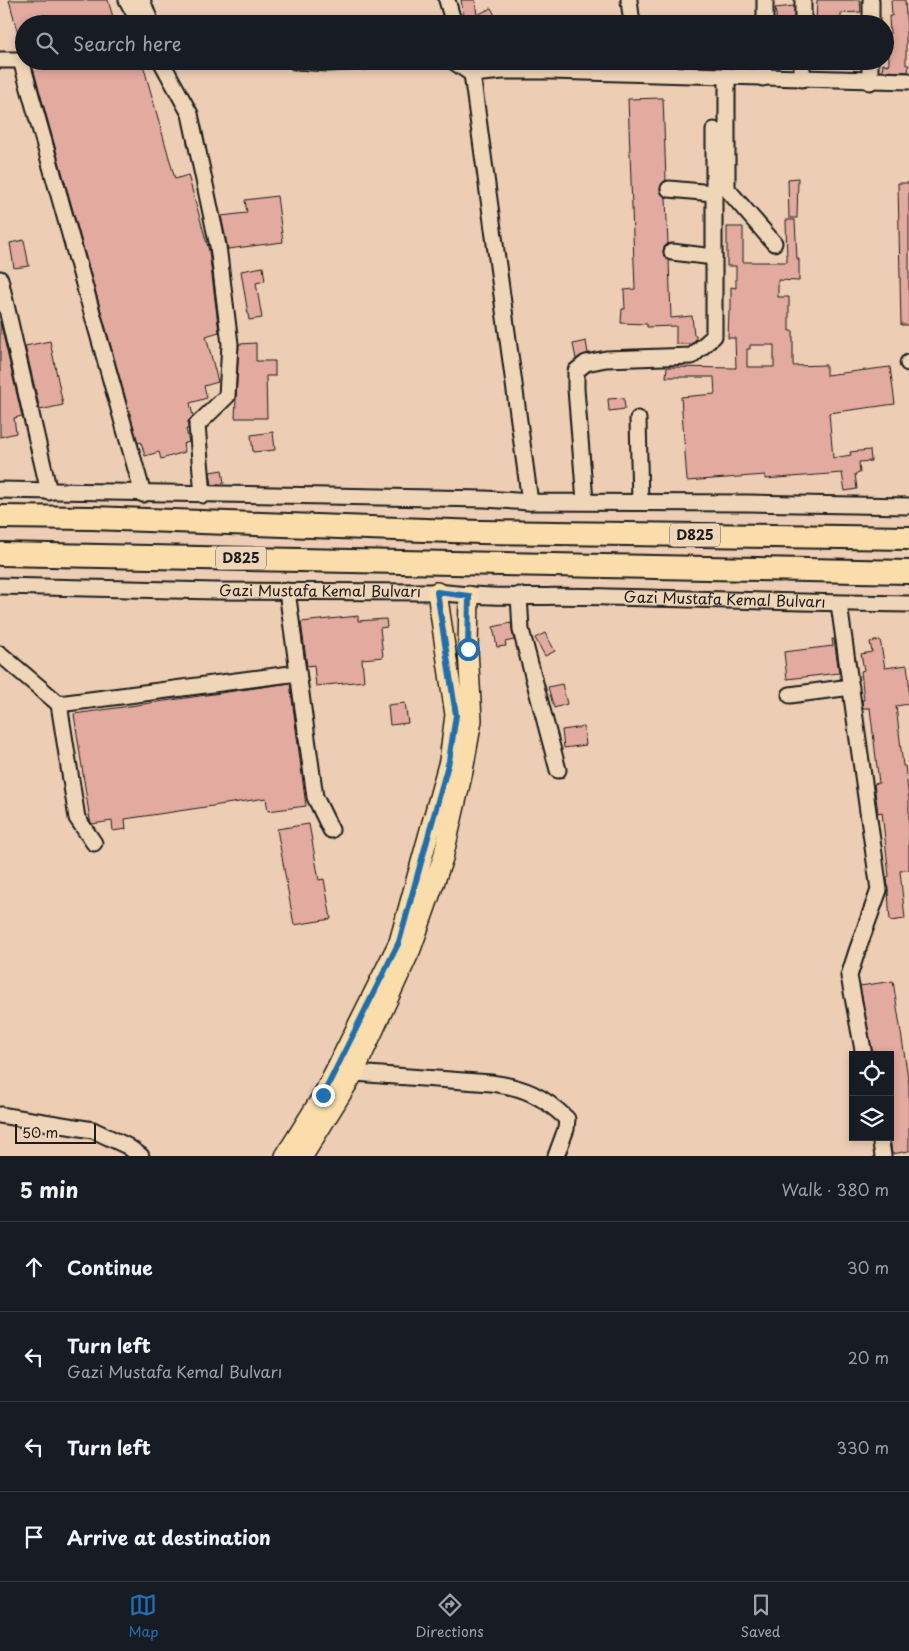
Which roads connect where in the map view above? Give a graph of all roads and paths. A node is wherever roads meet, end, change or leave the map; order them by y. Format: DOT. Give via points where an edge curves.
graph roads {
  1 [pos="127,0"];
  2 [pos="142,0"];
  3 [pos="447,0"];
  4 [pos="629,0"];
  5 [pos="765,0"];
  6 [pos="803,0"];
  7 [pos="871,0"];
  8 [pos="135,15"];
  9 [pos="148,15"];
  10 [pos="451,15"];
  11 [pos="631,15"];
  12 [pos="764,15"];
  13 [pos="803,15"];
  14 [pos="871,15"];
  15 [pos="0,60"];
  16 [pos="15,60"];
  17 [pos="24,70"];
  18 [pos="166,70"];
  19 [pos="469,70"];
  20 [pos="665,70"];
  21 [pos="763,70"];
  22 [pos="802,70"];
  23 [pos="870,70"];
  24 [pos="727,77"];
  25 [pos="763,78"];
  26 [pos="802,79"];
  27 [pos="870,82"];
  28 [pos="909,82"];
  29 [pos="714,130"];
  30 [pos="669,188"];
  31 [pos="713,193"];
  32 [pos="774,243"];
  33 [pos="672,252"];
  34 [pos="714,257"];
  35 [pos="0,279"];
  36 [pos="638,419"];
  37 [pos="0,490"];
  38 [pos="49,492"];
  39 [pos="143,494"];
  40 [pos="203,495"];
  41 [pos="585,501"];
  42 [pos="640,501"];
  43 [pos="530,502"];
  44 [pos="909,506"];
  45 [pos="0,516"];
  46 [pos="909,538"];
  47 [pos="0,554"];
  48 [pos="909,572"];
  49 [pos="0,586"];
  50 [pos="287,592"];
  51 [pos="437,592"];
  52 [pos="519,595"];
  53 [pos="469,596"];
  54 [pos="839,604"];
  55 [pos="909,604"];
  56 [pos="0,654"];
  57 [pos="298,673"];
  58 [pos="851,687"];
  59 [pos="790,694"];
  60 [pos="59,704"];
  61 [pos="558,770"];
  62 [pos="330,830"];
  63 [pos="94,843"];
  64 [pos="863,1051"];
  65 [pos="354,1073"];
  66 [pos="0,1115"];
  67 [pos="881,1141"];
  68 [pos="141,1156"];
  69 [pos="285,1156"];
  70 [pos="303,1156"];
  71 [pos="556,1156"];
  72 [pos="883,1156"];
  1 -- 8 [label="street"];
  2 -- 9 [label="street"];
  3 -- 10 [label="street"];
  4 -- 11 [label="street"];
  5 -- 12 [label="street"];
  6 -- 13 [label="street"];
  7 -- 14 [label="street"];
  15 -- 16 [label="street"];
  17 -- 39 [label="street"];
  18 -- 40 [label="street" via="190,114 218,246 230,344 226,396 197,425"];
  19 -- 43 [label="street"];
  20 -- 24 [label="street"];
  21 -- 25 [label="street"];
  22 -- 26 [label="street"];
  23 -- 27 [label="street"];
  24 -- 25 [label="street"];
  24 -- 32 [label="street" via="727,189"];
  25 -- 26 [label="street"];
  26 -- 27 [label="street"];
  27 -- 28 [label="street"];
  29 -- 31 [label="street"];
  30 -- 31 [label="street"];
  31 -- 34 [label="street"];
  33 -- 34 [label="street"];
  34 -- 41 [label="street" via="714,336 692,356 606,359 586,363 576,371"];
  35 -- 38 [label="street"];
  36 -- 42 [label="street"];
  37 -- 38 [label="street"];
  38 -- 39 [label="street"];
  39 -- 40 [label="street"];
  40 -- 43 [label="street"];
  41 -- 42 [label="street"];
  41 -- 43 [label="street"];
  42 -- 44 [label="street"];
  45 -- 46 [label="highway, D825" via="480,532"];
  47 -- 48 [label="highway, Gazi Mustafa Kemal Bulvarı / D825"];
  49 -- 50 [label="street, Gazi Mustafa Kemal Bulvarı"];
  50 -- 51 [label="street, Gazi Mustafa Kemal Bulvarı"];
  50 -- 57 [label="street"];
  51 -- 53 [label="street, Gazi Mustafa Kemal Bulvarı"];
  51 -- 69 [label="main road" via="456,715 449,761 399,942 323,1095"];
  52 -- 53 [label="street, Gazi Mustafa Kemal Bulvarı"];
  52 -- 54 [label="street, Gazi Mustafa Kemal Bulvarı"];
  52 -- 61 [label="street" via="521,630"];
  53 -- 65 [label="main road" via="472,720 443,858 411,949"];
  54 -- 55 [label="street, Gazi Mustafa Kemal Bulvarı"];
  54 -- 58 [label="street"];
  56 -- 60 [label="street"];
  57 -- 60 [label="street"];
  57 -- 62 [label="street" via="315,797"];
  58 -- 59 [label="street"];
  58 -- 64 [label="street" via="879,890 850,976"];
  60 -- 63 [label="street" via="77,818"];
  65 -- 70 [label="main road"];
  65 -- 71 [label="street" via="513,1085 525,1089 554,1106 567,1119"];
  66 -- 68 [label="street" via="93,1130"];
  67 -- 72 [label="street"];
}
